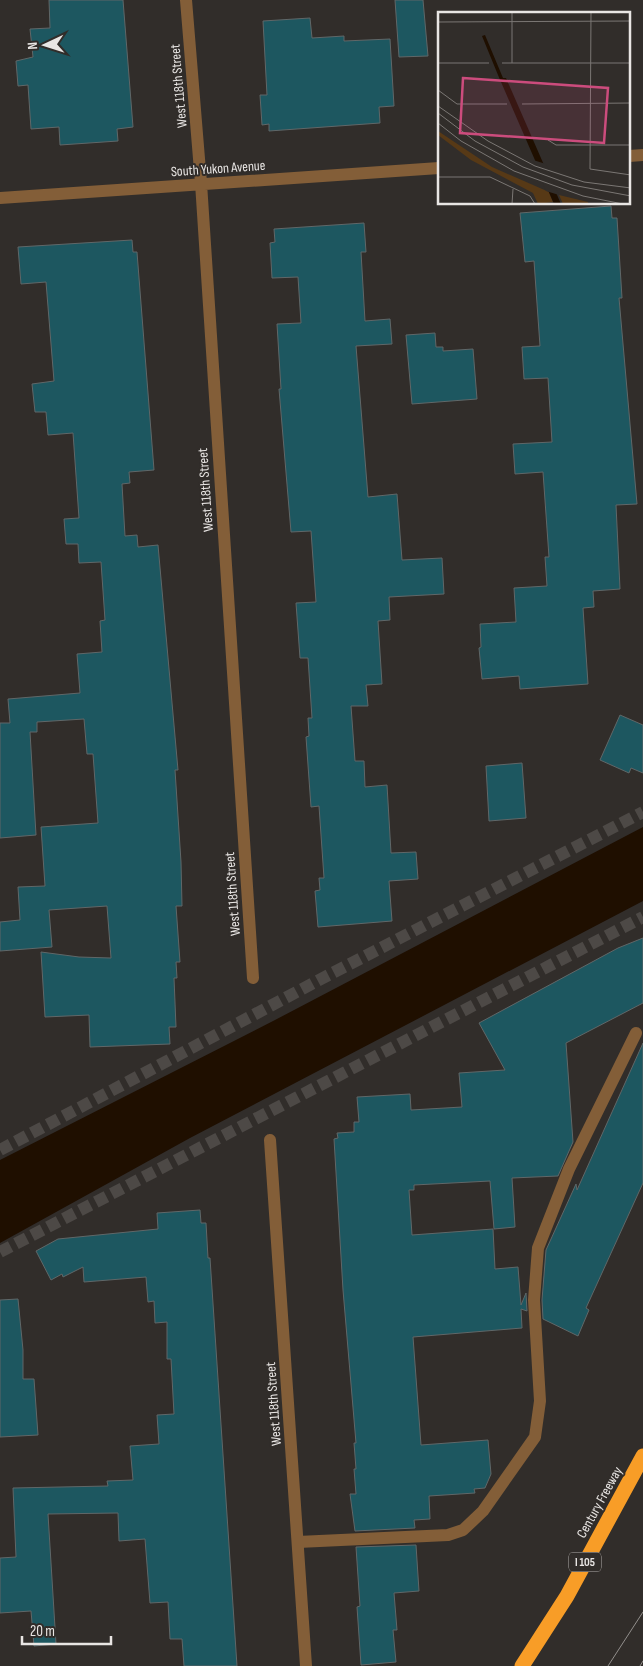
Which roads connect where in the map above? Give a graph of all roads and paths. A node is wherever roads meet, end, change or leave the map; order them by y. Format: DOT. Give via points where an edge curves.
graph roads {
  1 [pos="186,0"];
  2 [pos="643,155"];
  3 [pos="630,156"];
  4 [pos="438,168"];
  5 [pos="200,183"];
  6 [pos="0,198"];
  7 [pos="253,978"];
  8 [pos="636,1033"];
  9 [pos="270,1140"];
  10 [pos="643,1456"];
  11 [pos="298,1542"];
  12 [pos="306,1666"];
  13 [pos="522,1666"];
  1 -- 5 [label="street, West 118th Street"];
  2 -- 3 [label="street"];
  4 -- 5 [label="street, South Yukon Avenue"];
  5 -- 6 [label="street, South Yukon Avenue"];
  5 -- 7 [label="street, West 118th Street"];
  8 -- 11 [label="street" via="569,1169 538,1248 534,1300 540,1401 535,1437 483,1511 463,1530 448,1535"];
  9 -- 11 [label="street, West 118th Street"];
  10 -- 13 [label="highway, Century Freeway / I 105" via="566,1596"];
  11 -- 12 [label="street, West 118th Street"];
}
